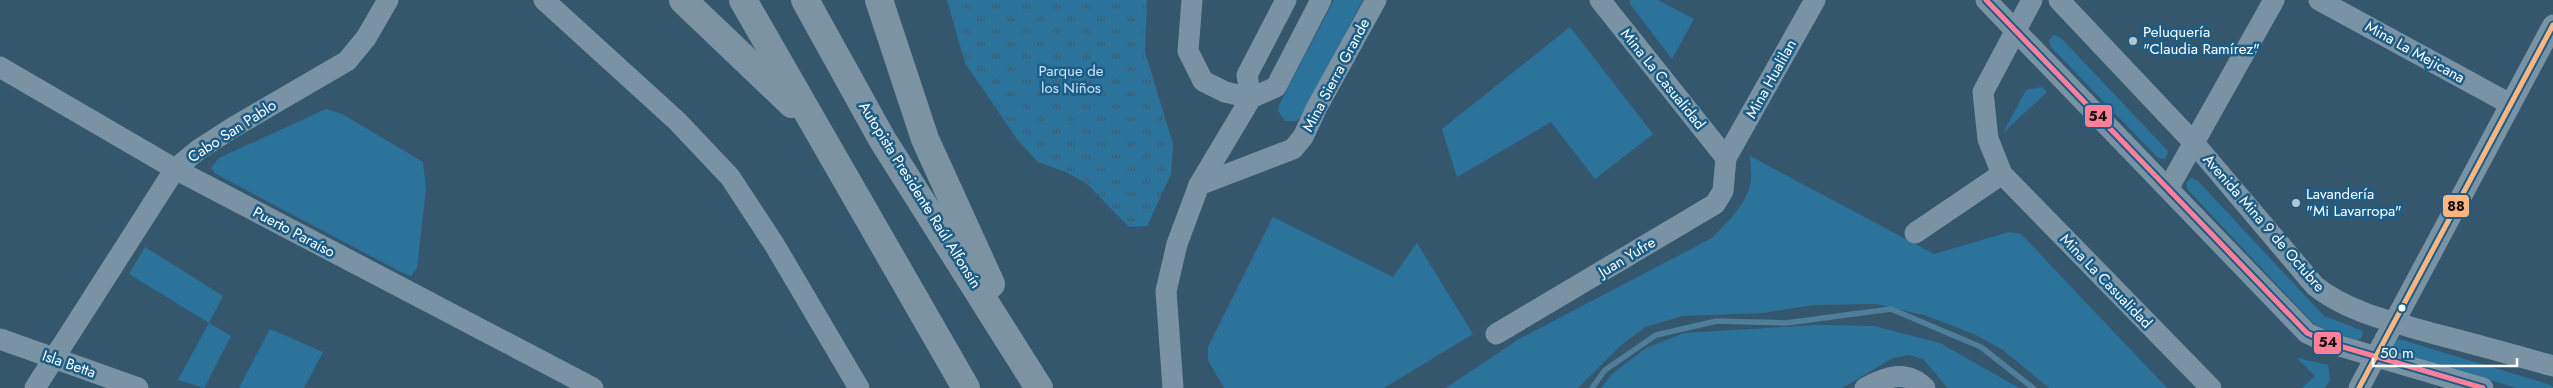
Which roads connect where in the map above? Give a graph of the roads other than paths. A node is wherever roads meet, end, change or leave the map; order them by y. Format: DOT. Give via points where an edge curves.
graph roads {
  1 [pos="388,0"];
  2 [pos="544,0"];
  3 [pos="683,0"];
  4 [pos="743,0"];
  5 [pos="805,0"];
  6 [pos="879,0"];
  7 [pos="1192,0"];
  8 [pos="1286,0"];
  9 [pos="1321,0"];
  10 [pos="1376,0"];
  11 [pos="1600,0"];
  12 [pos="1815,0"];
  13 [pos="1986,0"];
  14 [pos="2032,0"];
  15 [pos="2059,0"];
  16 [pos="2274,0"];
  17 [pos="2319,0"];
  18 [pos="2553,26"];
  19 [pos="2015,33"];
  20 [pos="0,67"];
  21 [pos="1251,98"];
  22 [pos="2510,104"];
  23 [pos="814,125"];
  24 [pos="2194,143"];
  25 [pos="1726,158"];
  26 [pos="175,170"];
  27 [pos="2002,174"];
  28 [pos="1199,185"];
  29 [pos="2169,187"];
  30 [pos="1915,233"];
  31 [pos="2395,323"];
  32 [pos="1496,334"];
  33 [pos="0,339"];
  34 [pos="2375,356"];
  35 [pos="54,359"];
  36 [pos="2553,366"];
  37 [pos="1036,382"];
  38 [pos="1920,383"];
  39 [pos="35,388"];
  40 [pos="138,388"];
  41 [pos="592,388"];
  42 [pos="860,388"];
  43 [pos="966,388"];
  44 [pos="1173,388"];
  45 [pos="1865,388"];
  46 [pos="2211,388"];
  47 [pos="2359,388"];
  48 [pos="2483,388"];
  1 -- 26 [label="street, Cabo San Pablo" via="366,38 347,61 232,128"];
  2 -- 42 [label="street" via="677,121 730,177"];
  3 -- 23 [label="highway"];
  4 -- 23 [label="highway"];
  5 -- 37 [label="highway, Autopista Presidente Raúl Alfonsín" via="882,138"];
  6 -- 37 [label="highway" via="925,139"];
  7 -- 21 [label="street" via="1188,51 1203,81 1225,92"];
  8 -- 21 [label="street" via="1247,75"];
  9 -- 21 [label="street" via="1276,87"];
  10 -- 28 [label="street, Mina Sierra Grande" via="1303,137 1293,149"];
  11 -- 25 [label="street, Mina La Casualidad"];
  12 -- 25 [label="street, Mina Hualilan"];
  13 -- 19 [label="street"];
  14 -- 19 [label="street"];
  15 -- 24 [label="street, Avenida Mina 9 de Octubre"];
  16 -- 24 [label="street"];
  17 -- 22 [label="street, Mina La Mejicana"];
  18 -- 22 [label="street"];
  19 -- 27 [label="street" via="1983,92 1988,140"];
  19 -- 29 [label="street"];
  20 -- 26 [label="street, Puerto Paraíso"];
  21 -- 28 [label="street"];
  22 -- 31 [label="street"];
  23 -- 43 [label="highway"];
  24 -- 29 [label="street"];
  24 -- 31 [label="street, Avenida Mina 9 de Octubre" via="2315,286 2338,302"];
  25 -- 32 [label="street, Juan Yufre" via="1723,191 1715,204"];
  26 -- 35 [label="street, Cabo San Pablo"];
  26 -- 41 [label="street, Puerto Paraíso"];
  27 -- 30 [label="street"];
  27 -- 46 [label="street, Mina La Casualidad"];
  28 -- 44 [label="street" via="1177,244 1166,291"];
  29 -- 34 [label="street" via="2307,333"];
  31 -- 34 [label="street"];
  31 -- 36 [label="street, Avenida Mina 9 de Octubre"];
  33 -- 35 [label="street, Isla Betta"];
  34 -- 47 [label="street"];
  34 -- 48 [label="street"];
  35 -- 39 [label="street, Cabo San Pablo"];
  35 -- 40 [label="street, Isla Betta"];
  38 -- 45 [label="street" via="1887,378"];
}
